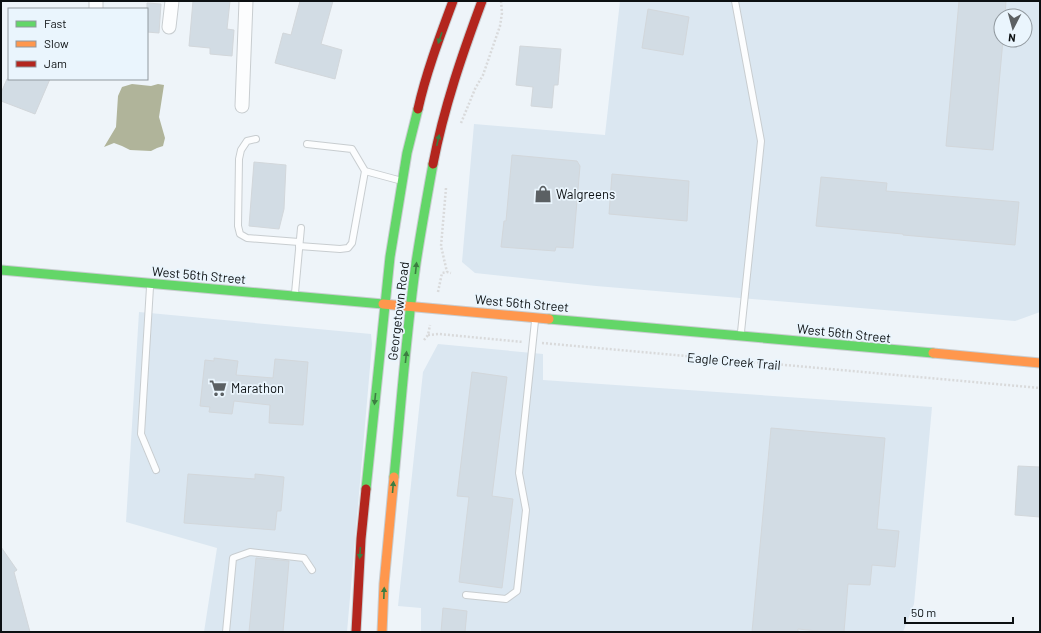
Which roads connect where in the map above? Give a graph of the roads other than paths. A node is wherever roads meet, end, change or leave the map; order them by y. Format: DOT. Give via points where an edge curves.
graph roads {
  1 [pos="172,1"];
  2 [pos="246,1"];
  3 [pos="453,1"];
  4 [pos="482,1"];
  5 [pos="735,1"];
  6 [pos="169,27"];
  7 [pos="242,106"];
  8 [pos="256,140"];
  9 [pos="307,144"];
  10 [pos="365,171"];
  11 [pos="402,181"];
  12 [pos="300,228"];
  13 [pos="299,244"];
  14 [pos="1,270"];
  15 [pos="150,284"];
  16 [pos="295,296"];
  17 [pos="384,304"];
  18 [pos="411,306"];
  19 [pos="535,318"];
  20 [pos="741,336"];
  21 [pos="1040,364"];
  22 [pos="156,470"];
  23 [pos="312,570"];
  24 [pos="466,595"];
  25 [pos="226,632"];
  26 [pos="356,632"];
  27 [pos="382,632"];
  1 -- 6 [label="street"];
  2 -- 7 [label="street"];
  3 -- 11 [label="main road, Georgetown Road, one-way" via="421,95"];
  18 -- 4 [label="main road, Georgetown Road, one-way" via="436,150 454,80"];
  5 -- 20 [label="lane" via="760,141"];
  8 -- 13 [label="lane" via="247,140 239,159 240,234 247,238"];
  9 -- 10 [label="lane" via="352,149"];
  10 -- 11 [label="lane"];
  10 -- 13 [label="lane" via="352,243 348,248"];
  11 -- 17 [label="main road, Georgetown Road"];
  12 -- 13 [label="lane"];
  13 -- 16 [label="lane"];
  14 -- 15 [label="main road, West 56th Street"];
  15 -- 16 [label="main road, West 56th Street"];
  15 -- 22 [label="lane" via="141,434"];
  16 -- 17 [label="main road, West 56th Street"];
  17 -- 18 [label="main road, West 56th Street"];
  17 -- 26 [label="main road, Georgetown Road, one-way" via="361,539"];
  18 -- 19 [label="main road, West 56th Street"];
  27 -- 18 [label="main road, Georgetown Road, one-way" via="384,584"];
  19 -- 20 [label="main road, West 56th Street"];
  19 -- 24 [label="lane" via="519,473 526,510 517,591 506,599"];
  20 -- 21 [label="main road, West 56th Street"];
  23 -- 25 [label="lane" via="304,558 250,552 233,558"];
}
